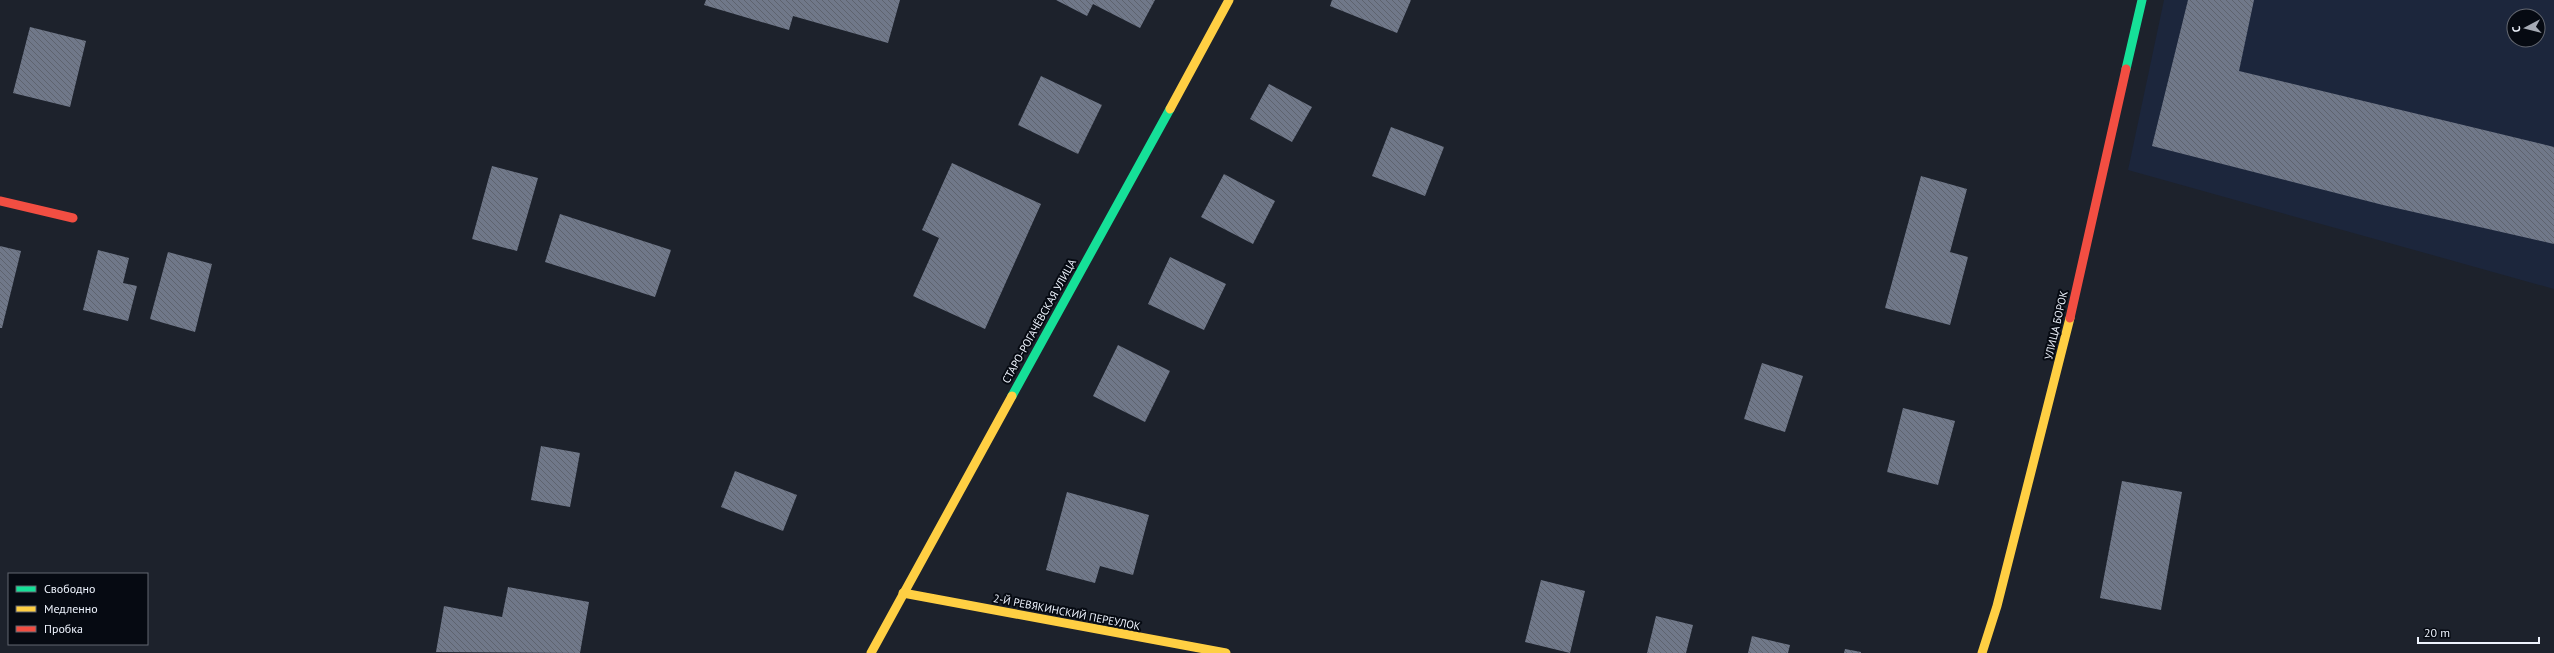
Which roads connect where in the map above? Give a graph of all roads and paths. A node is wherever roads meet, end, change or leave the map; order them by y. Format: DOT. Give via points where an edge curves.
graph roads {
  1 [pos="1230,0"];
  2 [pos="2142,0"];
  3 [pos="0,201"];
  4 [pos="73,218"];
  5 [pos="903,593"];
  6 [pos="871,653"];
  7 [pos="1226,653"];
  8 [pos="1982,653"];
  1 -- 5 [label="street, СТАРО-РОГАЧЁВСКАЯ УЛИЦА"];
  2 -- 8 [label="street, УЛИЦА БОРОК" via="2057,376 1997,606"];
  3 -- 4 [label="street"];
  5 -- 6 [label="street, СТАРО-РОГАЧЁВСКАЯ УЛИЦА"];
  5 -- 7 [label="street, 2-Й РЕВЯКИНСКИЙ ПЕРЕУЛОК"];
}
